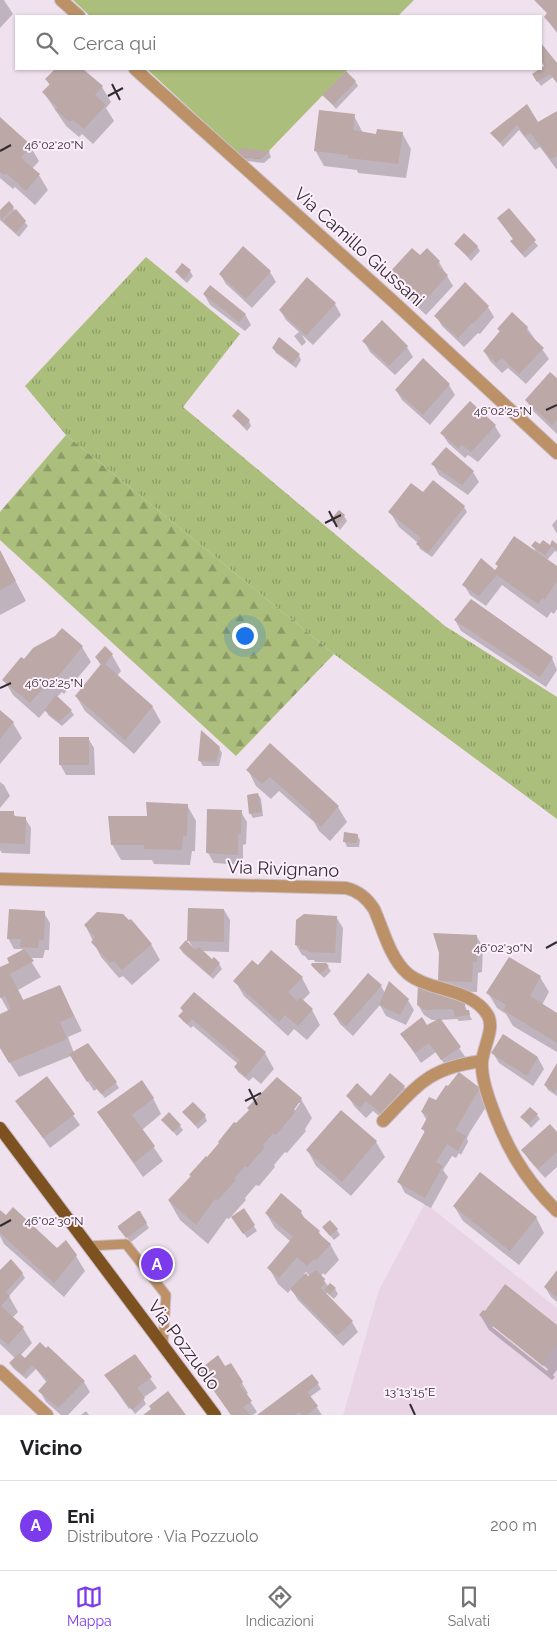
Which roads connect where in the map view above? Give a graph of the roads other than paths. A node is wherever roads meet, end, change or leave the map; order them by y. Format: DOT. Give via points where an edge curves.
graph roads {
  1 [pos="61,0"];
  2 [pos="78,15"];
  3 [pos="136,70"];
  4 [pos="557,453"];
  5 [pos="0,879"];
  6 [pos="482,1061"];
  7 [pos="383,1121"];
  8 [pos="0,1128"];
  9 [pos="557,1211"];
  10 [pos="88,1246"];
  11 [pos="163,1346"];
  12 [pos="0,1371"];
  13 [pos="47,1415"];
  14 [pos="215,1415"];
  1 -- 2 [label="street"];
  3 -- 4 [label="street, Via Camillo Giussani"];
  5 -- 6 [label="street, Via Rivignano" via="352,890 370,903 396,958 408,974 458,993 488,1014 490,1025"];
  6 -- 7 [label="street" via="459,1064 433,1074"];
  6 -- 9 [label="street, Via Rivignano" via="486,1091 509,1149 525,1175"];
  8 -- 10 [label="main road, Via Pozzuolo"];
  10 -- 11 [label="main road, Via Pozzuolo"];
  10 -- 11 [label="lane" via="126,1244 166,1295"];
  11 -- 14 [label="main road, Via Pozzuolo"];
  12 -- 13 [label="street"];
}
